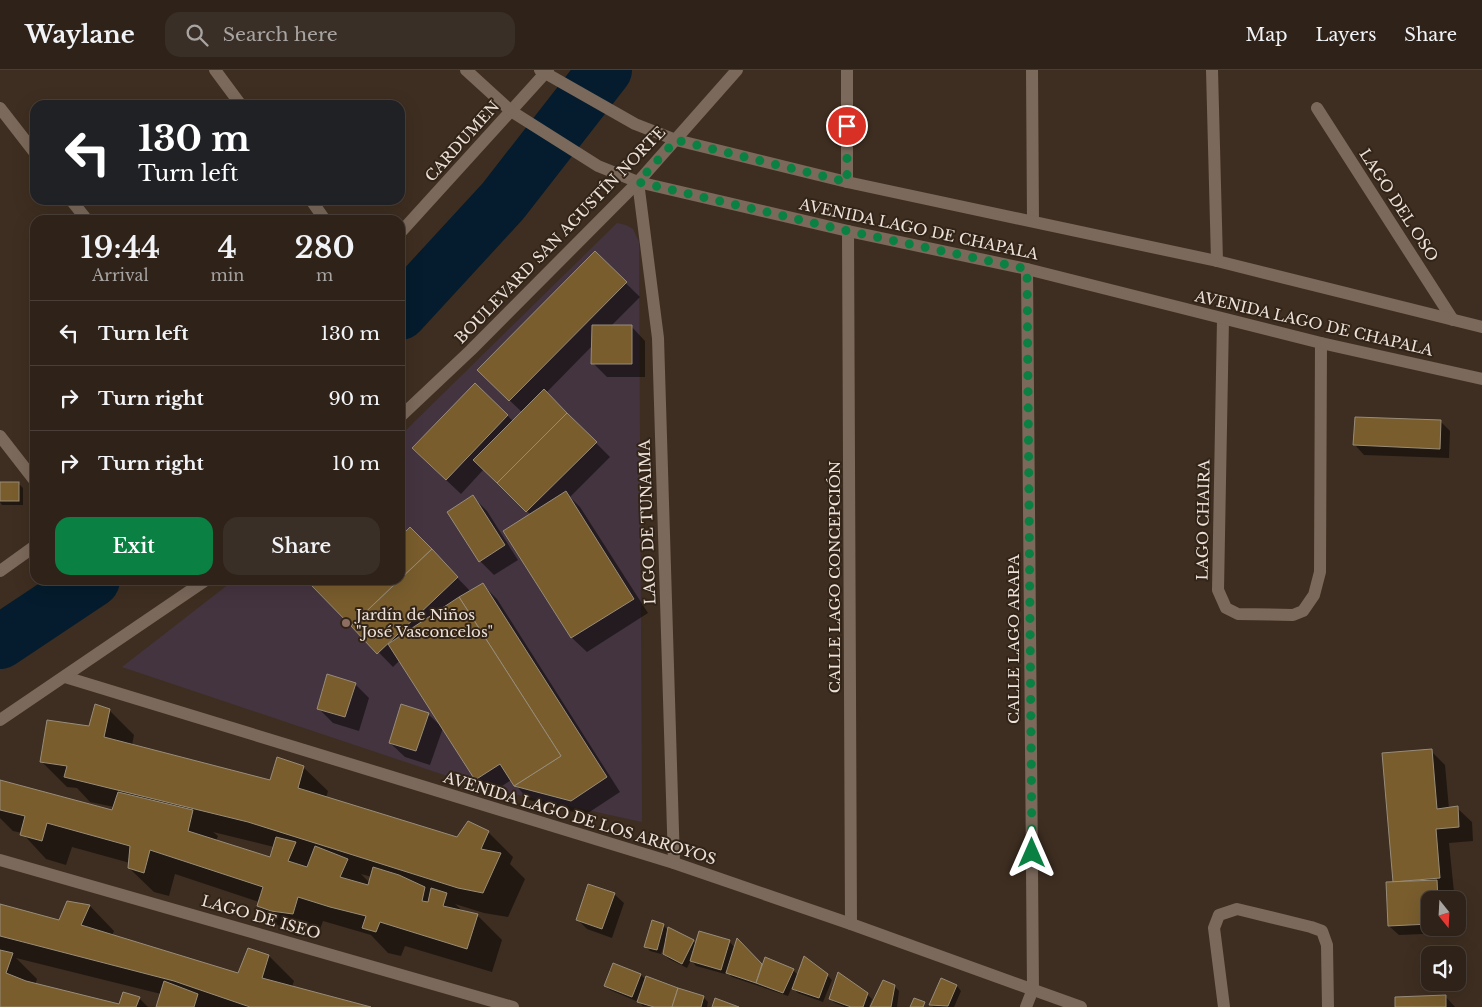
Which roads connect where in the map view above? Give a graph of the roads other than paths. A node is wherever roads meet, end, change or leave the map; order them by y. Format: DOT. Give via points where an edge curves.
graph roads {
  1 [pos="215,70"];
  2 [pos="466,70"];
  3 [pos="737,70"];
  4 [pos="847,70"];
  5 [pos="1032,70"];
  6 [pos="1212,70"];
  7 [pos="544,71"];
  8 [pos="237,100"];
  9 [pos="0,108"];
  10 [pos="1317,108"];
  11 [pos="511,111"];
  12 [pos="676,140"];
  13 [pos="30,147"];
  14 [pos="638,182"];
  15 [pos="847,182"];
  16 [pos="75,205"];
  17 [pos="83,215"];
  18 [pos="1033,221"];
  19 [pos="405,228"];
  20 [pos="848,231"];
  21 [pos="1217,261"];
  22 [pos="1027,269"];
  23 [pos="1224,319"];
  24 [pos="1453,320"];
  25 [pos="1482,327"];
  26 [pos="1321,343"];
  27 [pos="1482,379"];
  28 [pos="405,412"];
  29 [pos="0,436"];
  30 [pos="30,475"];
  31 [pos="30,550"];
  32 [pos="0,571"];
  33 [pos="199,585"];
  34 [pos="65,677"];
  35 [pos="0,720"];
  36 [pos="0,860"];
  37 [pos="674,863"];
  38 [pos="851,924"];
  39 [pos="1033,989"];
  40 [pos="513,1007"];
  41 [pos="1026,1007"];
  42 [pos="1081,1007"];
  43 [pos="1224,1007"];
  44 [pos="1328,1007"];
  1 -- 8 [label="street"];
  2 -- 11 [label="street, AVENIDA LAGO DE CHAPALA"];
  3 -- 12 [label="street, BOULEVARD SAN AGUSTÍN NORTE"];
  4 -- 15 [label="street"];
  5 -- 18 [label="street"];
  6 -- 21 [label="street"];
  7 -- 11 [label="street, CARDUMEN"];
  7 -- 12 [label="street, AVENIDA LAGO DE CHAPALA" via="635,124"];
  9 -- 13 [label="street"];
  10 -- 24 [label="street, LAGO DEL OSO"];
  11 -- 14 [label="street, AVENIDA LAGO DE CHAPALA" via="598,166"];
  11 -- 19 [label="street, CARDUMEN"];
  12 -- 14 [label="street, BOULEVARD SAN AGUSTÍN NORTE"];
  12 -- 15 [label="street, AVENIDA LAGO DE CHAPALA"];
  14 -- 20 [label="street, AVENIDA LAGO DE CHAPALA"];
  14 -- 28 [label="street, BOULEVARD SAN AGUSTÍN NORTE"];
  14 -- 37 [label="street, LAGO DE TUNAIMA" via="658,338"];
  15 -- 18 [label="street, AVENIDA LAGO DE CHAPALA"];
  16 -- 17 [label="street"];
  18 -- 21 [label="street, AVENIDA LAGO DE CHAPALA"];
  20 -- 22 [label="street, AVENIDA LAGO DE CHAPALA"];
  20 -- 38 [label="street, CALLE LAGO CONCEPCIÓN"];
  21 -- 24 [label="street, AVENIDA LAGO DE CHAPALA"];
  22 -- 23 [label="street, AVENIDA LAGO DE CHAPALA"];
  22 -- 39 [label="street, CALLE LAGO ARAPA"];
  23 -- 26 [label="street, AVENIDA LAGO DE CHAPALA"];
  23 -- 26 [label="street, LAGO CHAIRA" via="1218,590 1226,608 1238,614 1293,615 1303,611 1314,595 1320,572"];
  24 -- 25 [label="street, AVENIDA LAGO DE CHAPALA"];
  26 -- 27 [label="street, AVENIDA LAGO DE CHAPALA"];
  29 -- 30 [label="street"];
  31 -- 32 [label="street"];
  33 -- 34 [label="street"];
  34 -- 35 [label="street"];
  34 -- 37 [label="street, AVENIDA LAGO DE LOS ARROYOS"];
  36 -- 40 [label="street, LAGO DE ISEO"];
  37 -- 38 [label="street, AVENIDA LAGO DE LOS ARROYOS"];
  38 -- 39 [label="street, AVENIDA LAGO DE LOS ARROYOS"];
  39 -- 41 [label="street, CALLE LAGO ARAPA"];
  39 -- 42 [label="street, AVENIDA LAGO DE LOS ARROYOS"];
  43 -- 44 [label="street" via="1214,928 1220,915 1237,909 1322,931 1327,945"];
}
